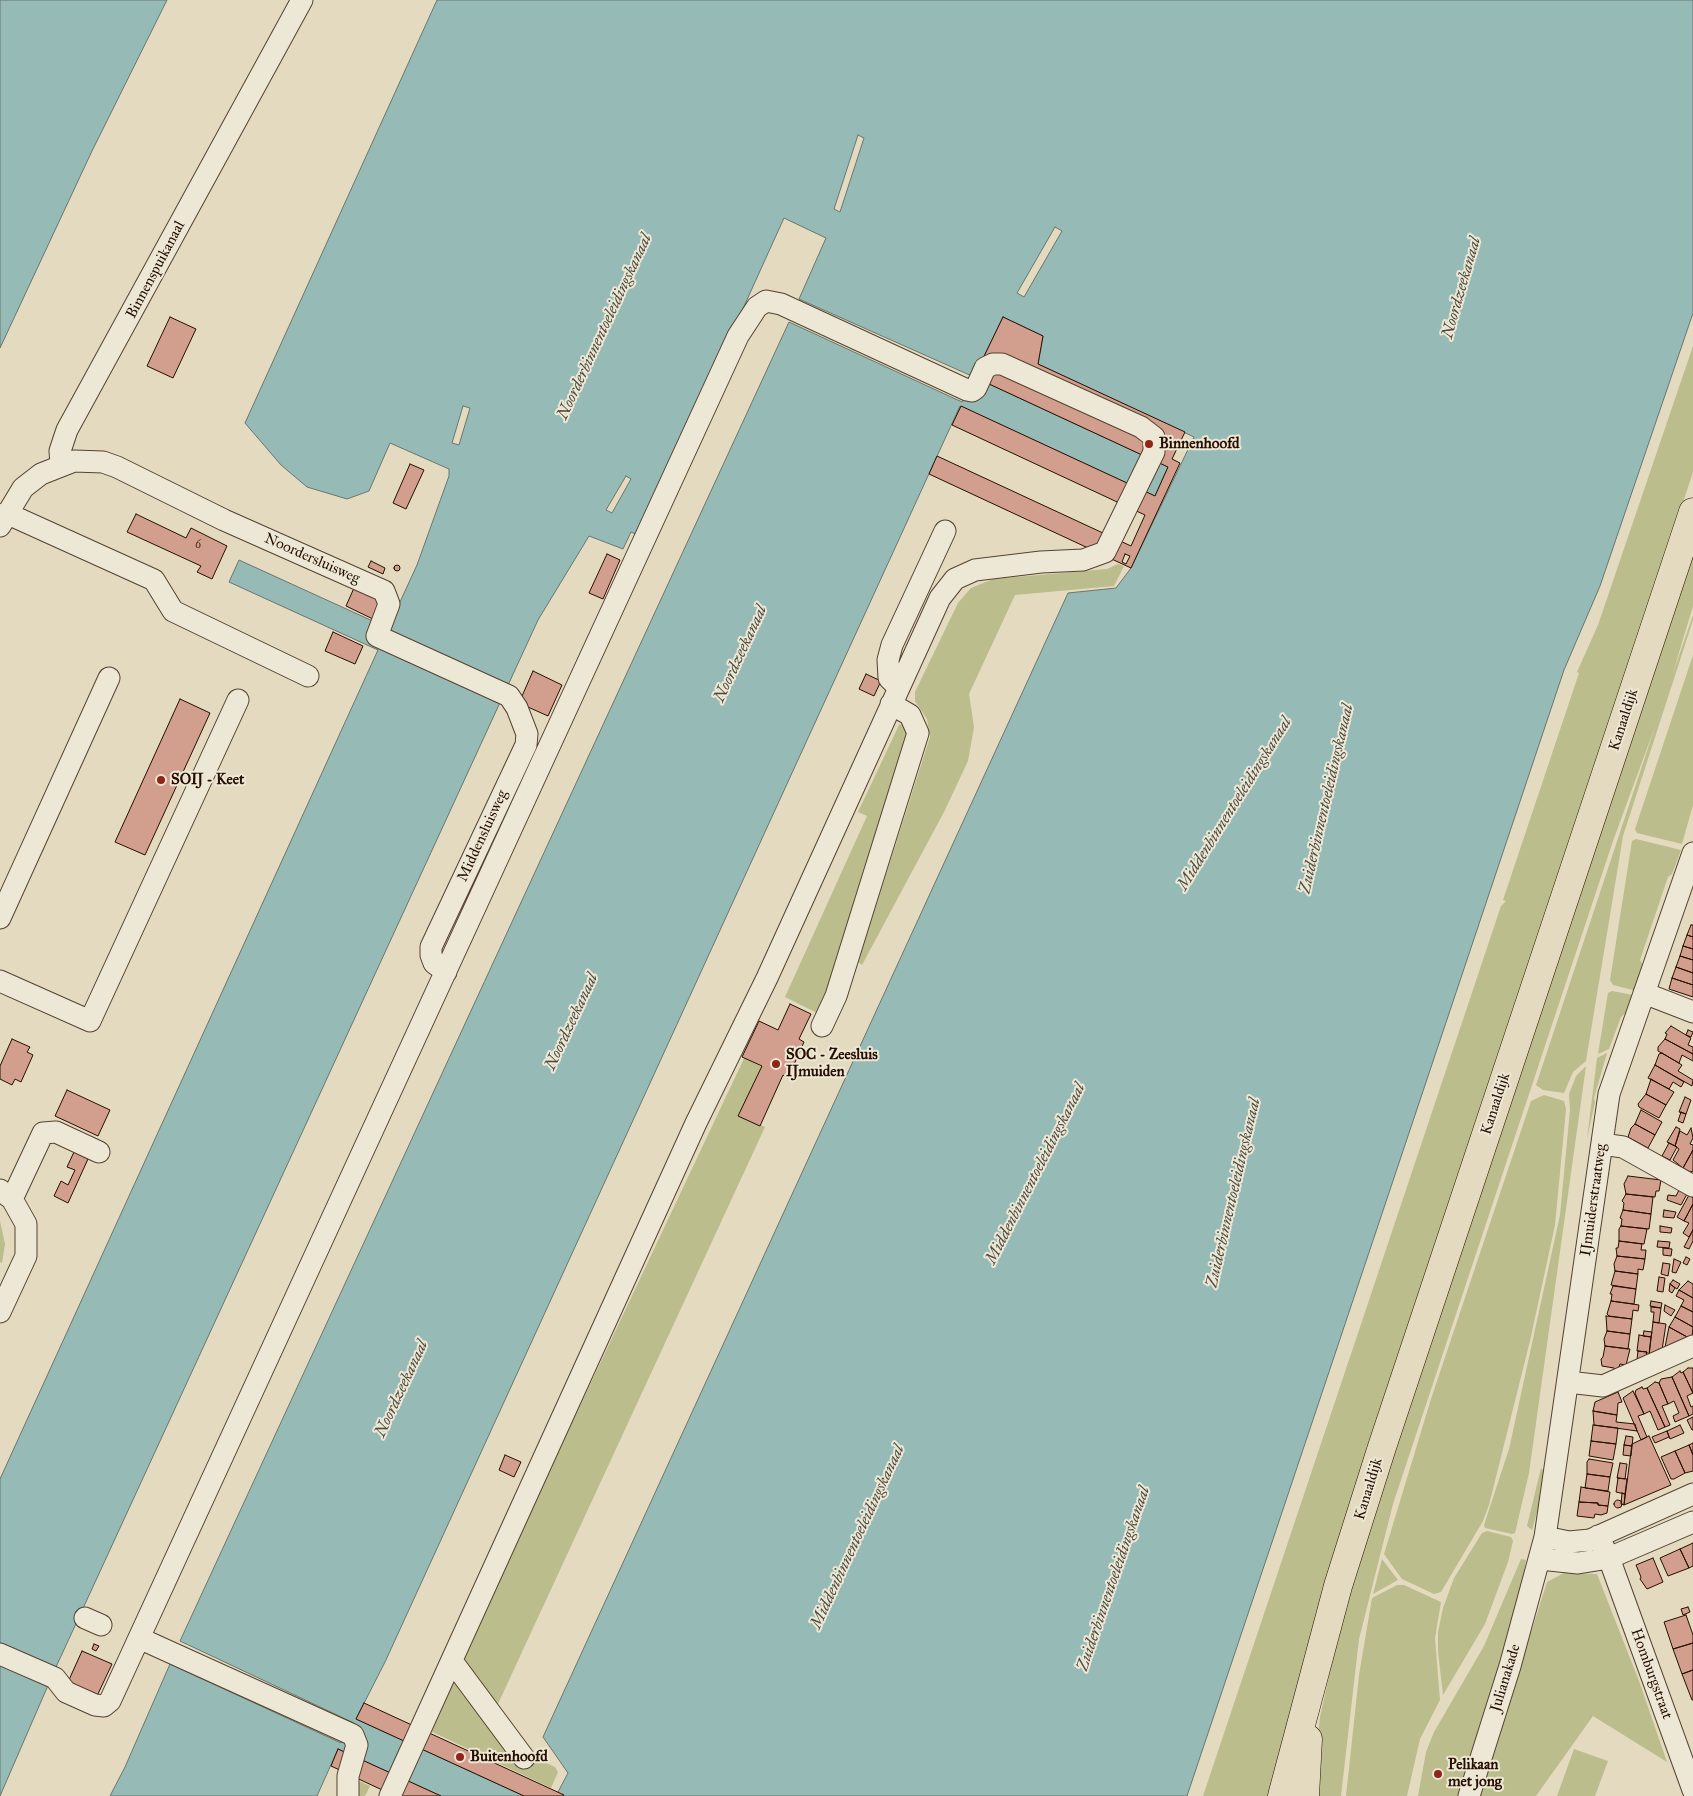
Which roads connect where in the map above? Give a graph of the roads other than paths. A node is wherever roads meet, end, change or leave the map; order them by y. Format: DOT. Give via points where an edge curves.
graph roads {
  1 [pos="302,0"];
  2 [pos="61,464"];
  3 [pos="1693,512"];
  4 [pos="3,519"];
  5 [pos="945,531"];
  6 [pos="308,676"];
  7 [pos="109,678"];
  8 [pos="509,696"];
  9 [pos="895,696"];
  10 [pos="238,700"];
  11 [pos="1693,852"];
  12 [pos="0,918"];
  13 [pos="446,972"];
  14 [pos="0,981"];
  15 [pos="1644,993"];
  16 [pos="1693,1012"];
  17 [pos="822,1026"];
  18 [pos="1602,1144"];
  19 [pos="99,1152"];
  20 [pos="1693,1186"];
  21 [pos="6,1195"];
  22 [pos="0,1312"];
  23 [pos="1693,1346"];
  24 [pos="1568,1382"];
  25 [pos="1693,1494"];
  26 [pos="1693,1522"];
  27 [pos="1598,1536"];
  28 [pos="1545,1537"];
  29 [pos="1610,1558"];
  30 [pos="1540,1559"];
  31 [pos="135,1647"];
  32 [pos="0,1654"];
  33 [pos="452,1660"];
  34 [pos="1309,1700"];
  35 [pos="524,1758"];
  36 [pos="348,1786"];
  37 [pos="393,1790"];
  38 [pos="1693,1790"];
  39 [pos="1282,1796"];
  40 [pos="1305,1796"];
  41 [pos="1469,1796"];
  1 -- 2 [label="street, Binnenspuikanaal" via="67,430 60,451"];
  2 -- 4 [label="street" via="23,488"];
  2 -- 8 [label="street, Noordersluisweg" via="90,461 117,467 224,520 384,591 389,604 377,636"];
  3 -- 34 [label="main road, Kanaaldijk" via="1382,1447 1338,1586"];
  4 -- 6 [label="street" via="154,580 173,611"];
  5 -- 9 [label="street" via="892,644 888,660 889,678"];
  7 -- 12 [label="street"];
  8 -- 13 [label="street, Middensluisweg" via="527,734 526,746 432,947 434,963"];
  9 -- 13 [label="street" via="940,598 955,578 975,570 1083,560 1105,552 1154,452 1154,437 1012,368 994,364 985,368 976,388 968,390 766,301 757,307 738,336"];
  9 -- 17 [label="street" via="910,715 918,733 836,996"];
  9 -- 33 [label="street"];
  10 -- 14 [label="street" via="90,1021"];
  11 -- 15 [label="street, IJmuiderstraatweg"];
  13 -- 31 [label="street"];
  15 -- 16 [label="street"];
  15 -- 18 [label="street, IJmuiderstraatweg" via="1609,1094"];
  18 -- 20 [label="street" via="1623,1147"];
  18 -- 24 [label="street, IJmuiderstraatweg"];
  19 -- 21 [label="street" via="56,1132 44,1134"];
  21 -- 22 [label="street" via="26,1224 26,1256"];
  23 -- 24 [label="street" via="1603,1386"];
  24 -- 28 [label="street, IJmuiderstraatweg"];
  25 -- 27 [label="street"];
  26 -- 29 [label="street"];
  27 -- 28 [label="street" via="1580,1542"];
  27 -- 29 [label="street, Homburgstraat"];
  28 -- 30 [label="street, IJmuiderstraatweg"];
  29 -- 30 [label="street" via="1578,1563"];
  29 -- 38 [label="street, Homburgstraat"];
  30 -- 41 [label="street, Julianakade"];
  31 -- 32 [label="street" via="110,1701 104,1706 66,1692 55,1678"];
  31 -- 36 [label="street" via="167,1650 353,1735 357,1745"];
  33 -- 35 [label="street"];
  33 -- 37 [label="street"];
  34 -- 39 [label="main road, Kanaaldijk" via="1288,1765"];
  34 -- 40 [label="main road, Kanaaldijk"];
}
